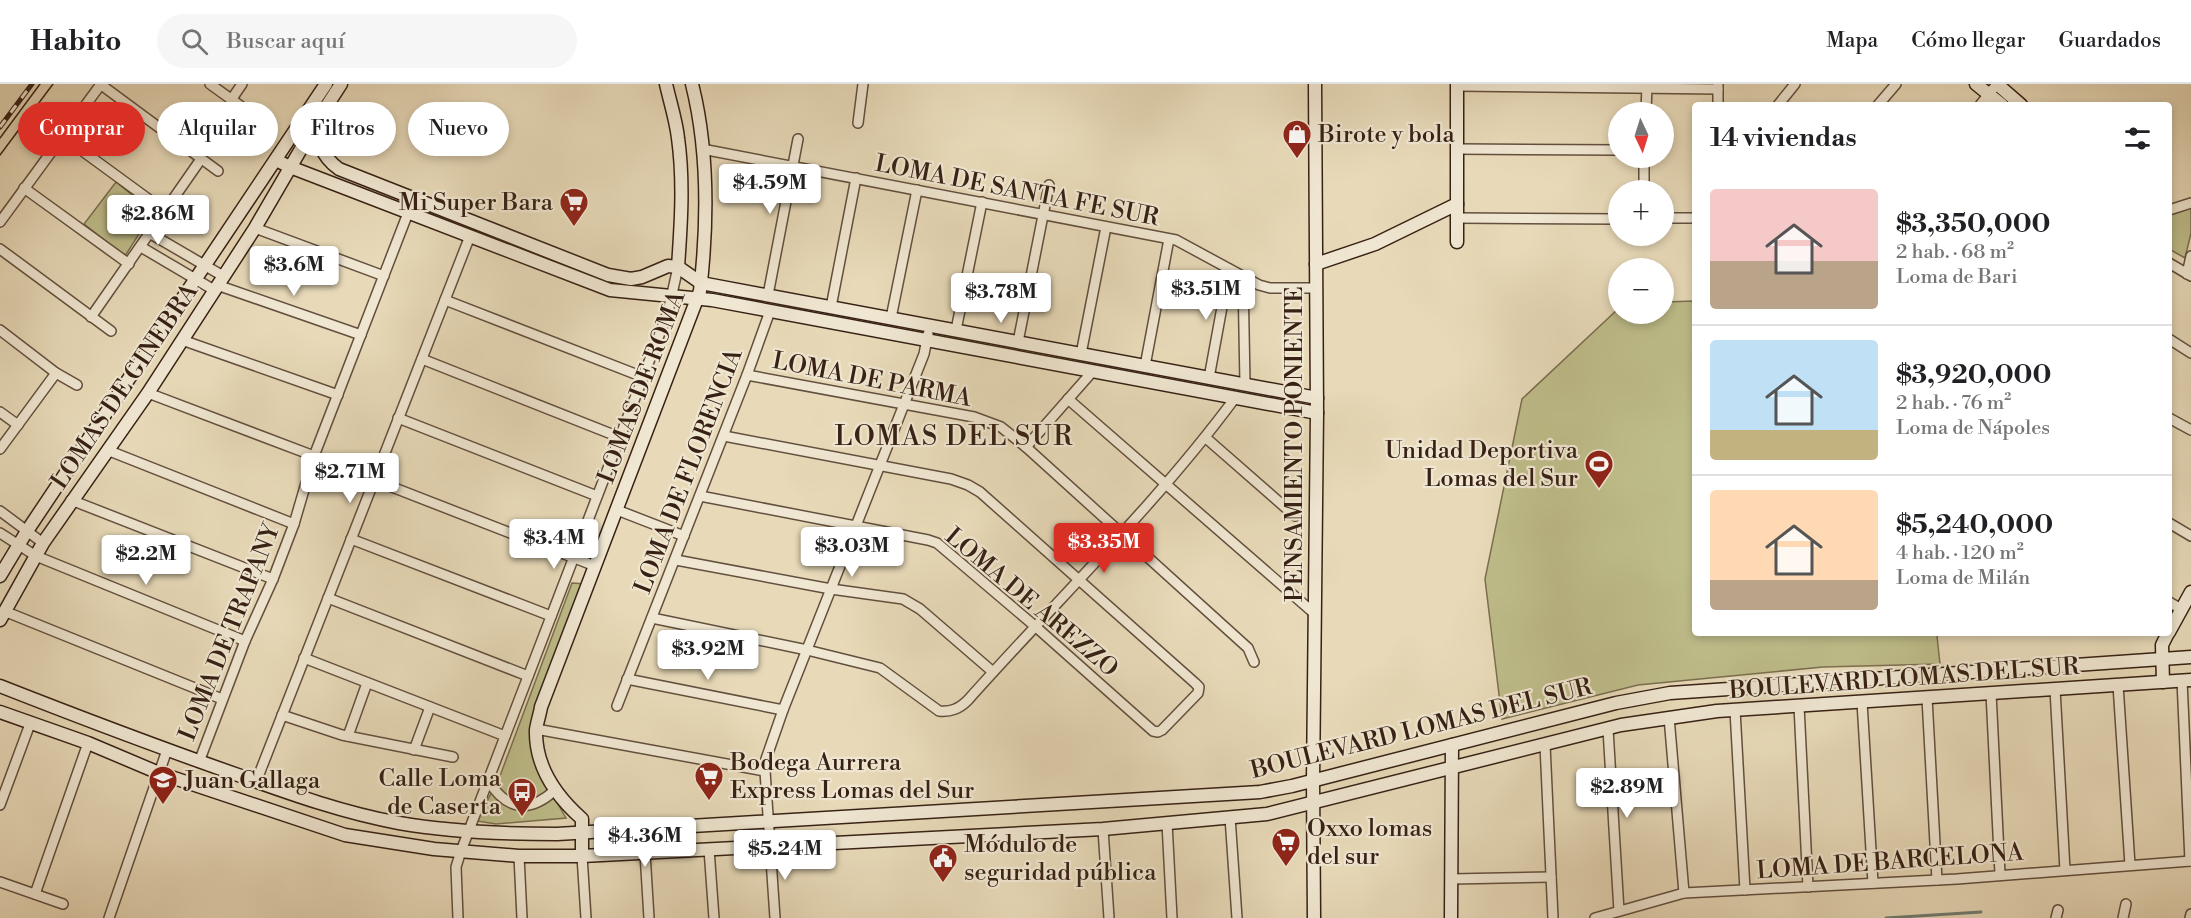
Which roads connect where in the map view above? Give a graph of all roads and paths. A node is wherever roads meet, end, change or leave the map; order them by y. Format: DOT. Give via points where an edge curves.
graph roads {
  1 [pos="101,84"];
  2 [pos="210,84"];
  3 [pos="242,84"];
  4 [pos="326,84"];
  5 [pos="341,84"];
  6 [pos="666,84"];
  7 [pos="692,84"];
  8 [pos="863,84"];
  9 [pos="1315,84"];
  10 [pos="1795,84"];
  11 [pos="1896,84"];
  12 [pos="1976,84"];
  13 [pos="1456,85"];
  14 [pos="1718,86"];
  15 [pos="1995,86"];
  16 [pos="1647,87"];
  17 [pos="231,100"];
  18 [pos="88,102"];
  19 [pos="234,102"];
  20 [pos="329,102"];
  21 [pos="1646,102"];
  22 [pos="1718,102"];
  23 [pos="1780,102"];
  24 [pos="1881,102"];
  25 [pos="1982,102"];
  26 [pos="2001,102"];
  27 [pos="2017,102"];
  28 [pos="858,123"];
  29 [pos="798,139"];
  30 [pos="1457,148"];
  31 [pos="702,149"];
  32 [pos="1608,150"];
  33 [pos="48,156"];
  34 [pos="90,156"];
  35 [pos="297,156"];
  36 [pos="325,156"];
  37 [pos="201,159"];
  38 [pos="276,160"];
  39 [pos="793,166"];
  40 [pos="290,167"];
  41 [pos="218,171"];
  42 [pos="856,178"];
  43 [pos="1049,185"];
  44 [pos="24,188"];
  45 [pos="918,190"];
  46 [pos="982,202"];
  47 [pos="2191,203"];
  48 [pos="1457,204"];
  49 [pos="2172,209"];
  50 [pos="166,212"];
  51 [pos="408,213"];
  52 [pos="1044,214"];
  53 [pos="1457,218"];
  54 [pos="1674,218"];
  55 [pos="1692,218"];
  56 [pos="1608,219"];
  57 [pos="0,222"];
  58 [pos="1106,227"];
  59 [pos="255,228"];
  60 [pos="151,234"];
  61 [pos="470,236"];
  62 [pos="1168,239"];
  63 [pos="1457,242"];
  64 [pos="141,247"];
  65 [pos="0,249"];
  66 [pos="2191,256"];
  67 [pos="129,264"];
  68 [pos="1316,264"];
  69 [pos="204,266"];
  70 [pos="678,267"];
  71 [pos="2172,267"];
  72 [pos="1229,268"];
  73 [pos="2189,275"];
  74 [pos="384,276"];
  75 [pos="1243,277"];
  76 [pos="195,279"];
  77 [pos="701,283"];
  78 [pos="218,284"];
  79 [pos="1316,288"];
  80 [pos="768,295"];
  81 [pos="671,296"];
  82 [pos="698,299"];
  83 [pos="445,300"];
  84 [pos="831,307"];
  85 [pos="770,311"];
  86 [pos="91,317"];
  87 [pos="891,318"];
  88 [pos="930,326"];
  89 [pos="0,330"];
  90 [pos="956,330"];
  91 [pos="111,331"];
  92 [pos="361,335"];
  93 [pos="182,340"];
  94 [pos="927,340"];
  95 [pos="2172,341"];
  96 [pos="1018,342"];
  97 [pos="2191,353"];
  98 [pos="1081,354"];
  99 [pos="422,359"];
  100 [pos="1145,366"];
  101 [pos="1093,371"];
  102 [pos="56,373"];
  103 [pos="747,375"];
  104 [pos="643,377"];
  105 [pos="1209,378"];
  106 [pos="1245,384"];
  107 [pos="77,385"];
  108 [pos="148,393"];
  109 [pos="338,395"];
  110 [pos="1235,398"];
  111 [pos="1317,398"];
  112 [pos="1068,399"];
  113 [pos="904,404"];
  114 [pos="0,412"];
  115 [pos="1317,413"];
  116 [pos="398,418"];
  117 [pos="2172,420"];
  118 [pos="18,425"];
  119 [pos="2191,430"];
  120 [pos="723,436"];
  121 [pos="620,437"];
  122 [pos="1206,438"];
  123 [pos="1026,447"];
  124 [pos="0,449"];
  125 [pos="107,450"];
  126 [pos="314,456"];
  127 [pos="880,465"];
  128 [pos="374,480"];
  129 [pos="1165,485"];
  130 [pos="597,496"];
  131 [pos="700,496"];
  132 [pos="71,500"];
  133 [pos="617,510"];
  134 [pos="0,511"];
  135 [pos="1296,516"];
  136 [pos="294,524"];
  137 [pos="2172,525"];
  138 [pos="856,526"];
  139 [pos="27,531"];
  140 [pos="0,533"];
  141 [pos="1122,533"];
  142 [pos="684,536"];
  143 [pos="2191,536"];
  144 [pos="351,539"];
  145 [pos="43,543"];
  146 [pos="19,545"];
  147 [pos="36,556"];
  148 [pos="573,558"];
  149 [pos="676,560"];
  150 [pos="595,566"];
  151 [pos="0,576"];
  152 [pos="273,579"];
  153 [pos="1079,582"];
  154 [pos="831,589"];
  155 [pos="2191,592"];
  156 [pos="328,598"];
  157 [pos="2172,604"];
  158 [pos="2181,609"];
  159 [pos="1315,614"];
  160 [pos="2,616"];
  161 [pos="551,616"];
  162 [pos="651,618"];
  163 [pos="2172,626"];
  164 [pos="1036,627"];
  165 [pos="2167,636"];
  166 [pos="245,641"];
  167 [pos="807,650"];
  168 [pos="2191,657"];
  169 [pos="304,658"];
  170 [pos="2162,659"];
  171 [pos="1254,662"];
  172 [pos="993,672"];
  173 [pos="528,675"];
  174 [pos="627,679"];
  175 [pos="2187,680"];
  176 [pos="1828,681"];
  177 [pos="2163,682"];
  178 [pos="367,683"];
  179 [pos="2118,685"];
  180 [pos="0,686"];
  181 [pos="2055,689"];
  182 [pos="1991,693"];
  183 [pos="1927,698"];
  184 [pos="222,699"];
  185 [pos="1862,702"];
  186 [pos="1830,704"];
  187 [pos="617,706"];
  188 [pos="1799,706"];
  189 [pos="430,707"];
  190 [pos="783,710"];
  191 [pos="1735,710"];
  192 [pos="0,712"];
  193 [pos="282,715"];
  194 [pos="1669,717"];
  195 [pos="30,724"];
  196 [pos="536,729"];
  197 [pos="1608,729"];
  198 [pos="348,736"];
  199 [pos="505,736"];
  200 [pos="88,743"];
  201 [pos="1452,745"];
  202 [pos="1545,745"];
  203 [pos="167,750"];
  204 [pos="414,750"];
  205 [pos="453,757"];
  206 [pos="199,762"];
  207 [pos="1452,768"];
  208 [pos="765,771"];
  209 [pos="159,772"];
  210 [pos="488,780"];
  211 [pos="1313,781"];
  212 [pos="256,782"];
  213 [pos="555,790"];
  214 [pos="1313,803"];
  215 [pos="0,805"];
  216 [pos="1230,817"];
  217 [pos="768,822"];
  218 [pos="1167,823"];
  219 [pos="1103,829"];
  220 [pos="468,831"];
  221 [pos="584,833"];
  222 [pos="769,846"];
  223 [pos="709,849"];
  224 [pos="461,851"];
  225 [pos="645,853"];
  226 [pos="519,856"];
  227 [pos="582,856"];
  228 [pos="2191,861"];
  229 [pos="2130,865"];
  230 [pos="2065,870"];
  231 [pos="2000,874"];
  232 [pos="1551,877"];
  233 [pos="1452,879"];
  234 [pos="1936,880"];
  235 [pos="0,882"];
  236 [pos="1873,883"];
  237 [pos="1808,887"];
  238 [pos="1745,890"];
  239 [pos="1684,893"];
  240 [pos="35,894"];
  241 [pos="63,904"];
  242 [pos="2126,904"];
  243 [pos="1619,911"];
  244 [pos="109,918"];
  245 [pos="458,918"];
  246 [pos="522,918"];
  247 [pos="586,918"];
  248 [pos="649,918"];
  249 [pos="714,918"];
  250 [pos="775,918"];
  251 [pos="1108,918"];
  252 [pos="1172,918"];
  253 [pos="1237,918"];
  254 [pos="1314,918"];
  255 [pos="1451,918"];
  256 [pos="1553,918"];
  257 [pos="1595,918"];
  258 [pos="2123,918"];
  1 -- 18 [label="street"];
  1 -- 37 [label="street"];
  2 -- 17 [label="street"];
  3 -- 17 [label="street"];
  4 -- 38 [label="street"];
  5 -- 20 [label="street, LOMAS DE GINEBRA"];
  6 -- 70 [label="street, LOMAS DE ROMA" via="680,156"];
  7 -- 31 [label="street, LOMAS DE ROMA"];
  8 -- 28 [label="street"];
  9 -- 68 [label="street, PENSAMIENTO PONIENTE"];
  10 -- 23 [label="street"];
  11 -- 24 [label="street"];
  12 -- 15 [label="street"];
  13 -- 16 [label="street"];
  13 -- 30 [label="street"];
  14 -- 16 [label="street"];
  14 -- 22 [label="street"];
  15 -- 25 [label="street"];
  15 -- 26 [label="street"];
  15 -- 27 [label="street"];
  16 -- 21 [label="street"];
  17 -- 19 [label="street"];
  29 -- 39 [label="street"];
  30 -- 32 [label="street"];
  30 -- 48 [label="street"];
  31 -- 39 [label="street, LOMA DE SANTA FE SUR"];
  31 -- 77 [label="street, LOMAS DE ROMA" via="706,217"];
  33 -- 44 [label="street"];
  34 -- 50 [label="street"];
  35 -- 40 [label="street, LOMAS DE GINEBRA"];
  36 -- 70 [label="street" via="339,169 609,275 642,278 662,267"];
  37 -- 41 [label="street"];
  37 -- 50 [label="street"];
  38 -- 40 [label="street"];
  38 -- 69 [label="street"];
  39 -- 42 [label="street, LOMA DE SANTA FE SUR"];
  39 -- 80 [label="street"];
  40 -- 51 [label="street"];
  40 -- 59 [label="street, LOMAS DE GINEBRA"];
  42 -- 45 [label="street, LOMA DE SANTA FE SUR"];
  42 -- 84 [label="street"];
  43 -- 52 [label="street"];
  44 -- 57 [label="street"];
  44 -- 67 [label="street"];
  45 -- 46 [label="street, LOMA DE SANTA FE SUR"];
  45 -- 87 [label="street"];
  46 -- 52 [label="street, LOMA DE SANTA FE SUR"];
  46 -- 90 [label="street"];
  47 -- 49 [label="street"];
  48 -- 53 [label="street"];
  48 -- 68 [label="street" via="1375,244"];
  50 -- 60 [label="street"];
  51 -- 61 [label="street"];
  51 -- 74 [label="street, LOMA DE TRAPANY"];
  52 -- 58 [label="street, LOMA DE SANTA FE SUR"];
  52 -- 96 [label="street"];
  53 -- 56 [label="street"];
  53 -- 63 [label="street"];
  54 -- 55 [label="street"];
  58 -- 62 [label="street, LOMA DE SANTA FE SUR"];
  58 -- 98 [label="street"];
  59 -- 74 [label="street"];
  59 -- 78 [label="street, LOMAS DE GINEBRA"];
  60 -- 64 [label="street"];
  60 -- 69 [label="street"];
  61 -- 81 [label="street" via="599,287"];
  61 -- 83 [label="street"];
  62 -- 72 [label="street, LOMA DE SANTA FE SUR"];
  62 -- 100 [label="street"];
  64 -- 67 [label="street"];
  64 -- 76 [label="street"];
  65 -- 86 [label="street"];
  66 -- 73 [label="street"];
  67 -- 86 [label="street"];
  68 -- 79 [label="street, PENSAMIENTO PONIENTE"];
  69 -- 76 [label="street"];
  69 -- 78 [label="street"];
  70 -- 77 [label="street"];
  70 -- 81 [label="street, LOMAS DE ROMA"];
  71 -- 73 [label="street"];
  72 -- 75 [label="street, LOMA DE SANTA FE SUR"];
  72 -- 105 [label="street"];
  74 -- 92 [label="street, LOMA DE TRAPANY"];
  75 -- 79 [label="street, LOMA DE SANTA FE SUR" via="1270,288"];
  75 -- 106 [label="street"];
  76 -- 78 [label="street"];
  76 -- 139 [label="street"];
  77 -- 80 [label="street"];
  77 -- 82 [label="street, LOMAS DE ROMA"];
  78 -- 92 [label="street"];
  78 -- 93 [label="street, LOMAS DE GINEBRA"];
  79 -- 111 [label="street, PENSAMIENTO PONIENTE"];
  80 -- 84 [label="street"];
  81 -- 82 [label="street"];
  81 -- 104 [label="street, LOMAS DE ROMA"];
  82 -- 85 [label="street"];
  82 -- 133 [label="street, LOMAS DE ROMA"];
  83 -- 99 [label="street"];
  83 -- 104 [label="street"];
  84 -- 87 [label="street"];
  85 -- 94 [label="street"];
  85 -- 103 [label="street, LOMA DE FLORENCIA"];
  86 -- 91 [label="street"];
  87 -- 88 [label="street"];
  88 -- 90 [label="street"];
  88 -- 94 [label="street"];
  89 -- 102 [label="street"];
  90 -- 96 [label="street"];
  92 -- 109 [label="street, LOMA DE TRAPANY"];
  93 -- 108 [label="street, LOMAS DE GINEBRA"];
  93 -- 109 [label="street"];
  94 -- 101 [label="street"];
  94 -- 113 [label="street"];
  95 -- 97 [label="street"];
  96 -- 98 [label="street"];
  98 -- 100 [label="street"];
  99 -- 116 [label="street"];
  99 -- 121 [label="street"];
  100 -- 105 [label="street"];
  101 -- 110 [label="street"];
  101 -- 112 [label="street"];
  102 -- 107 [label="street"];
  102 -- 118 [label="street"];
  103 -- 113 [label="street, LOMA DE PARMA"];
  103 -- 120 [label="street, LOMA DE FLORENCIA"];
  104 -- 121 [label="street, LOMAS DE ROMA"];
  105 -- 106 [label="street"];
  106 -- 111 [label="street"];
  108 -- 125 [label="street, LOMAS DE GINEBRA"];
  108 -- 126 [label="street"];
  109 -- 126 [label="street, LOMA DE TRAPANY"];
  110 -- 115 [label="street"];
  110 -- 122 [label="street"];
  111 -- 115 [label="street, PENSAMIENTO PONIENTE"];
  112 -- 123 [label="street"];
  112 -- 129 [label="street"];
  113 -- 123 [label="street, LOMA DE PARMA" via="989,422 1011,433"];
  113 -- 127 [label="street"];
  114 -- 118 [label="street"];
  115 -- 159 [label="street, PENSAMIENTO PONIENTE"];
  116 -- 128 [label="street"];
  116 -- 130 [label="street"];
  117 -- 119 [label="street"];
  118 -- 124 [label="street"];
  120 -- 127 [label="street"];
  120 -- 131 [label="street, LOMA DE FLORENCIA"];
  121 -- 130 [label="street, LOMAS DE ROMA"];
  122 -- 129 [label="street"];
  122 -- 135 [label="street"];
  123 -- 141 [label="street, LOMA DE PARMA"];
  125 -- 132 [label="street, LOMAS DE GINEBRA"];
  125 -- 136 [label="street"];
  126 -- 136 [label="street, LOMA DE TRAPANY"];
  127 -- 138 [label="street"];
  127 -- 153 [label="street" via="951,479 980,492"];
  128 -- 144 [label="street"];
  128 -- 148 [label="street"];
  129 -- 141 [label="street"];
  129 -- 159 [label="street"];
  130 -- 148 [label="street, LOMAS DE ROMA"];
  131 -- 138 [label="street, LOMA DE AREZZO"];
  131 -- 142 [label="street, LOMA DE FLORENCIA"];
  132 -- 145 [label="street, LOMAS DE GINEBRA"];
  132 -- 152 [label="street"];
  133 -- 142 [label="street"];
  133 -- 150 [label="street, LOMAS DE ROMA"];
  134 -- 139 [label="street"];
  136 -- 152 [label="street, LOMA DE TRAPANY"];
  137 -- 143 [label="street"];
  138 -- 154 [label="street"];
  138 -- 164 [label="street, LOMA DE AREZZO" via="937,543"];
  139 -- 145 [label="street"];
  139 -- 146 [label="street"];
  140 -- 146 [label="street"];
  141 -- 153 [label="street"];
  141 -- 171 [label="street, LOMA DE PARMA" via="1248,648"];
  142 -- 149 [label="street, LOMA DE FLORENCIA"];
  144 -- 156 [label="street"];
  144 -- 161 [label="street"];
  145 -- 147 [label="street, LOMAS DE GINEBRA"];
  146 -- 147 [label="street"];
  146 -- 151 [label="street"];
  147 -- 160 [label="street, LOMAS DE GINEBRA"];
  147 -- 166 [label="street"];
  148 -- 150 [label="street"];
  148 -- 161 [label="street, LOMAS DE ROMA"];
  149 -- 154 [label="street"];
  149 -- 162 [label="street, LOMA DE FLORENCIA"];
  150 -- 196 [label="street, LOMAS DE ROMA"];
  152 -- 166 [label="street, LOMA DE TRAPANY"];
  153 -- 164 [label="street"];
  153 -- 164 [label="street, LOMA DE AREZZO" via="1199,687 1198,693 1162,730 1153,731"];
  154 -- 167 [label="street"];
  154 -- 172 [label="street" via="912,603"];
  155 -- 158 [label="street"];
  156 -- 169 [label="street"];
  156 -- 173 [label="street"];
  157 -- 158 [label="street"];
  158 -- 163 [label="street"];
  159 -- 211 [label="street, PENSAMIENTO PONIENTE"];
  160 -- 184 [label="street"];
  161 -- 173 [label="street, LOMAS DE ROMA"];
  162 -- 167 [label="street"];
  162 -- 174 [label="street, LOMA DE FLORENCIA"];
  164 -- 172 [label="street"];
  165 -- 170 [label="street"];
  166 -- 184 [label="street, LOMA DE TRAPANY"];
  167 -- 172 [label="street" via="880,669 946,712 961,707"];
  167 -- 190 [label="street"];
  168 -- 170 [label="street, BOULEVARD LOMAS DEL SUR"];
  169 -- 178 [label="street"];
  169 -- 193 [label="street"];
  170 -- 176 [label="street, BOULEVARD LOMAS DEL SUR"];
  170 -- 177 [label="street"];
  173 -- 199 [label="street, LOMAS DE ROMA"];
  174 -- 187 [label="street, LOMA DE FLORENCIA"];
  174 -- 190 [label="street"];
  175 -- 177 [label="street, BOULEVARD LOMAS DEL SUR"];
  175 -- 228 [label="street"];
  176 -- 186 [label="street"];
  176 -- 201 [label="street, BOULEVARD LOMAS DEL SUR" via="1670,693"];
  177 -- 179 [label="street, BOULEVARD LOMAS DEL SUR"];
  178 -- 189 [label="street"];
  178 -- 198 [label="street"];
  179 -- 181 [label="street, BOULEVARD LOMAS DEL SUR"];
  179 -- 229 [label="street"];
  180 -- 203 [label="street, BOULEVARD LOMAS DEL SUR"];
  181 -- 182 [label="street, BOULEVARD LOMAS DEL SUR"];
  181 -- 230 [label="street"];
  182 -- 183 [label="street, BOULEVARD LOMAS DEL SUR"];
  182 -- 231 [label="street"];
  183 -- 185 [label="street, BOULEVARD LOMAS DEL SUR"];
  183 -- 234 [label="street"];
  184 -- 206 [label="street, LOMA DE TRAPANY"];
  185 -- 186 [label="street, BOULEVARD LOMAS DEL SUR"];
  185 -- 236 [label="street"];
  186 -- 188 [label="street, BOULEVARD LOMAS DEL SUR"];
  188 -- 191 [label="street, BOULEVARD LOMAS DEL SUR"];
  188 -- 237 [label="street"];
  189 -- 199 [label="street"];
  189 -- 204 [label="street"];
  190 -- 208 [label="street"];
  191 -- 194 [label="street, BOULEVARD LOMAS DEL SUR"];
  191 -- 238 [label="street"];
  192 -- 195 [label="street, BOULEVARD LOMAS DEL SUR"];
  193 -- 198 [label="street"];
  193 -- 212 [label="street"];
  194 -- 197 [label="street, BOULEVARD LOMAS DEL SUR"];
  194 -- 239 [label="street"];
  195 -- 200 [label="street, BOULEVARD LOMAS DEL SUR"];
  195 -- 215 [label="street"];
  196 -- 208 [label="street"];
  196 -- 213 [label="street, LOMAS DE ROMA" via="546,777"];
  197 -- 202 [label="street, BOULEVARD LOMAS DEL SUR"];
  197 -- 243 [label="street"];
  198 -- 204 [label="street"];
  199 -- 210 [label="street, LOMAS DE ROMA"];
  200 -- 209 [label="street, BOULEVARD LOMAS DEL SUR"];
  200 -- 240 [label="street"];
  201 -- 207 [label="street"];
  201 -- 211 [label="street, BOULEVARD LOMAS DEL SUR"];
  202 -- 207 [label="street, BOULEVARD LOMAS DEL SUR"];
  202 -- 232 [label="street"];
  203 -- 206 [label="street, BOULEVARD LOMAS DEL SUR"];
  203 -- 209 [label="street"];
  204 -- 205 [label="street"];
  206 -- 212 [label="street, BOULEVARD LOMAS DEL SUR"];
  207 -- 214 [label="street, BOULEVARD LOMAS DEL SUR"];
  207 -- 233 [label="street"];
  208 -- 217 [label="street"];
  209 -- 224 [label="street, BOULEVARD LOMAS DEL SUR" via="345,835"];
  209 -- 244 [label="street"];
  210 -- 213 [label="street" via="497,795 512,804 531,805"];
  210 -- 220 [label="street, LOMAS DE ROMA"];
  211 -- 214 [label="street, PENSAMIENTO PONIENTE"];
  211 -- 217 [label="street, BOULEVARD LOMAS DEL SUR" via="1260,792"];
  212 -- 220 [label="street, BOULEVARD LOMAS DEL SUR" via="316,803 398,823"];
  213 -- 221 [label="street, LOMAS DE ROMA" via="582,819"];
  214 -- 216 [label="street, BOULEVARD LOMAS DEL SUR" via="1267,814"];
  214 -- 254 [label="street, PENSAMIENTO PONIENTE"];
  216 -- 218 [label="street, BOULEVARD LOMAS DEL SUR"];
  216 -- 253 [label="street"];
  217 -- 221 [label="street, BOULEVARD LOMAS DEL SUR"];
  217 -- 222 [label="street"];
  218 -- 219 [label="street, BOULEVARD LOMAS DEL SUR"];
  218 -- 252 [label="street"];
  219 -- 222 [label="street, BOULEVARD LOMAS DEL SUR"];
  219 -- 251 [label="street"];
  220 -- 221 [label="street, BOULEVARD LOMAS DEL SUR"];
  220 -- 224 [label="street, LOMAS DE ROMA"];
  221 -- 227 [label="street"];
  222 -- 223 [label="street, BOULEVARD LOMAS DEL SUR"];
  222 -- 250 [label="street"];
  223 -- 225 [label="street, BOULEVARD LOMAS DEL SUR"];
  223 -- 249 [label="street"];
  224 -- 226 [label="street, BOULEVARD LOMAS DEL SUR"];
  224 -- 245 [label="street, LOMAS DE ROMA" via="456,867"];
  225 -- 227 [label="street, BOULEVARD LOMAS DEL SUR"];
  225 -- 248 [label="street"];
  226 -- 227 [label="street, BOULEVARD LOMAS DEL SUR"];
  226 -- 246 [label="street"];
  227 -- 247 [label="street"];
  228 -- 229 [label="street, LOMA DE BARCELONA"];
  229 -- 230 [label="street, LOMA DE BARCELONA"];
  230 -- 231 [label="street, LOMA DE BARCELONA"];
  231 -- 234 [label="street, LOMA DE BARCELONA"];
  232 -- 233 [label="street"];
  232 -- 256 [label="street"];
  233 -- 255 [label="street"];
  234 -- 236 [label="street, LOMA DE BARCELONA"];
  235 -- 240 [label="street"];
  236 -- 237 [label="street, LOMA DE BARCELONA"];
  237 -- 238 [label="street, LOMA DE BARCELONA"];
  238 -- 239 [label="street, LOMA DE BARCELONA"];
  239 -- 243 [label="street, LOMA DE BARCELONA"];
  240 -- 241 [label="street"];
  242 -- 258 [label="street"];
  243 -- 257 [label="street, LOMA DE BARCELONA"];
}
